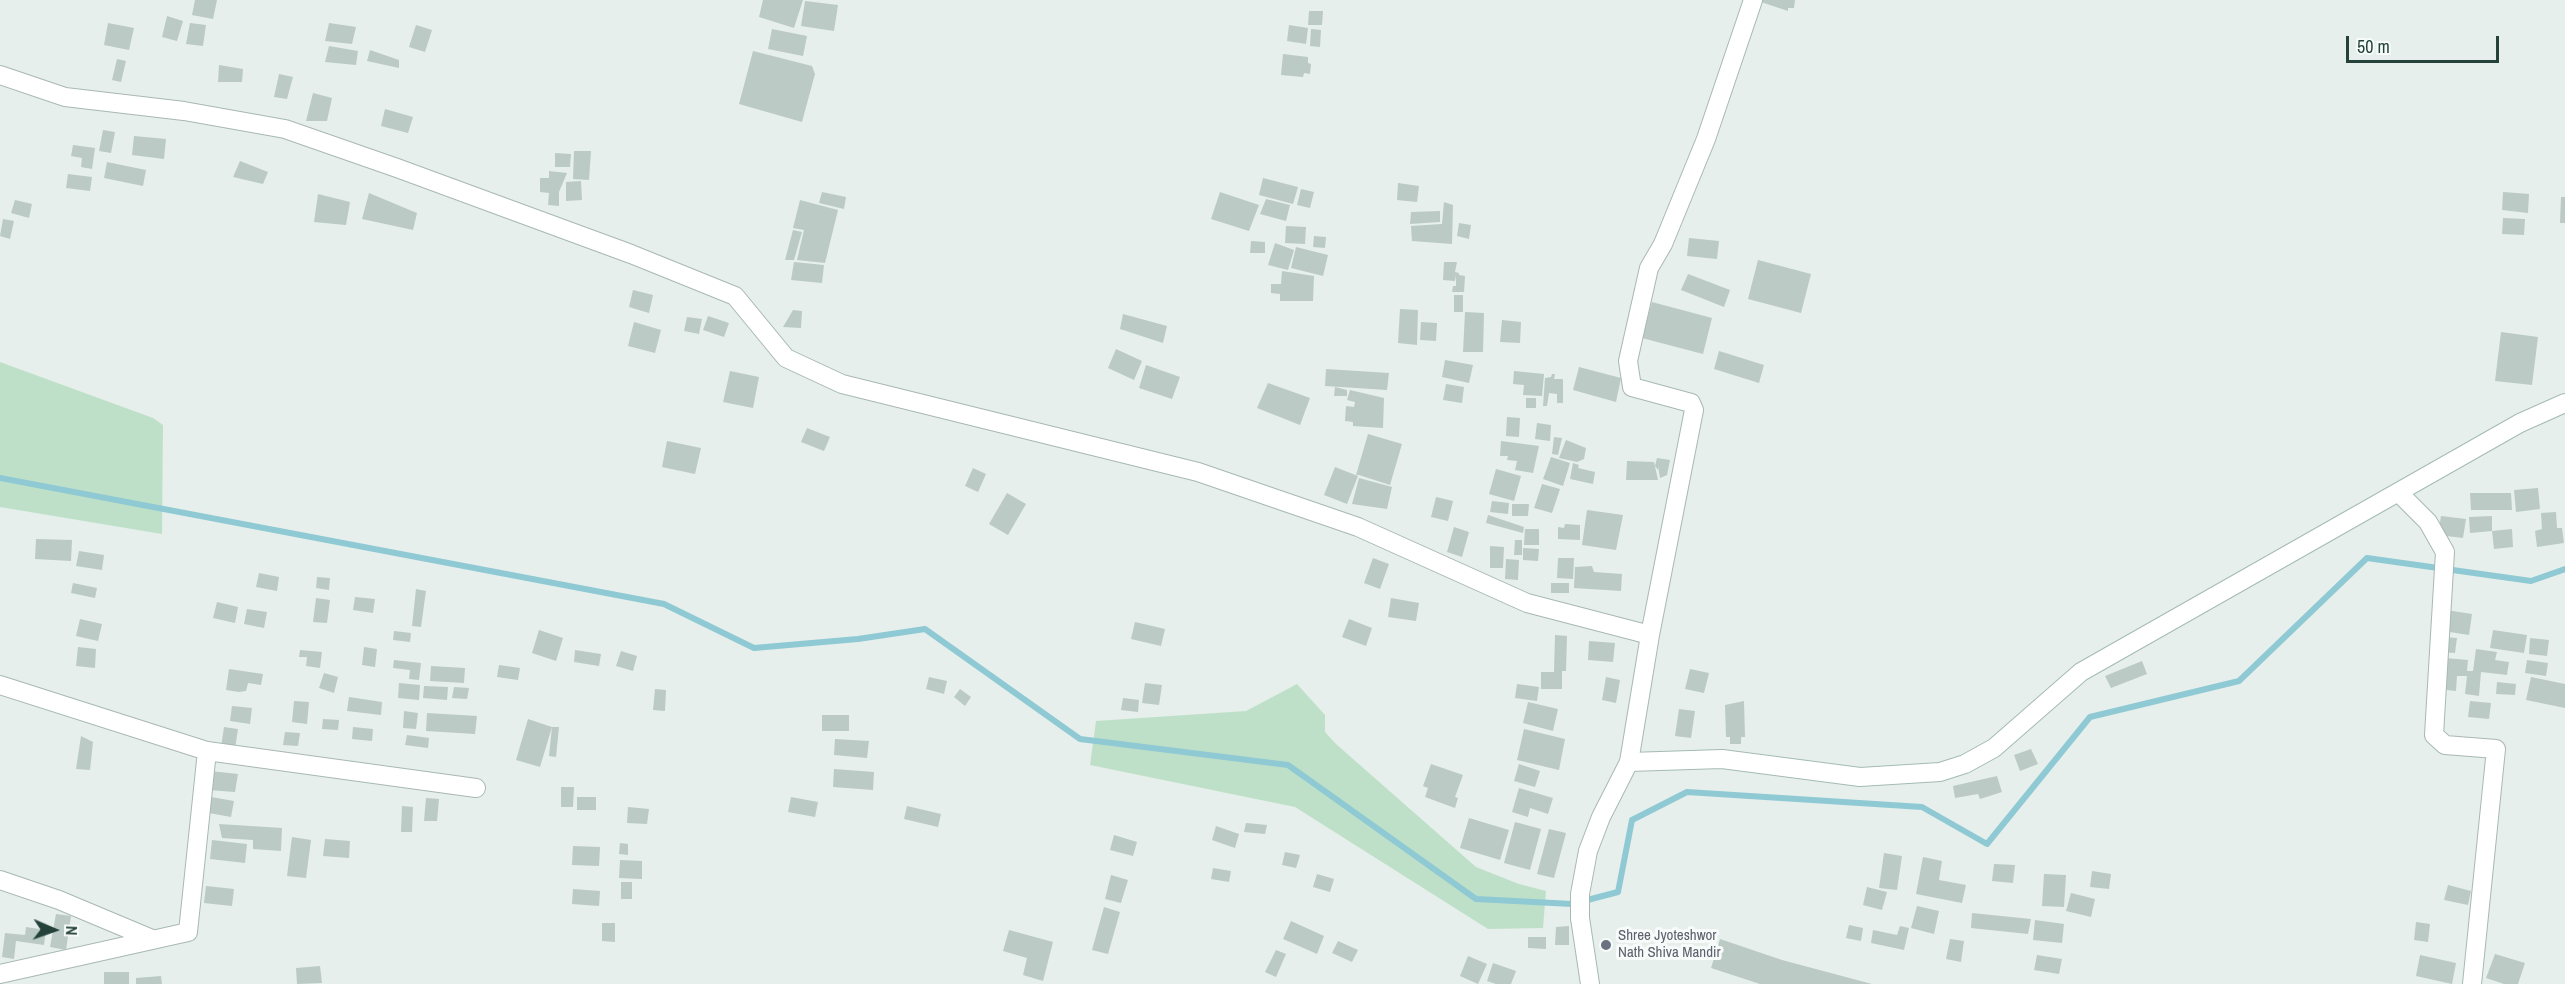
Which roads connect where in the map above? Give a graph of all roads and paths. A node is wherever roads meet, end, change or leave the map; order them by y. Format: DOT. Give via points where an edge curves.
graph roads {
  1 [pos="1753,0"];
  2 [pos="0,75"];
  3 [pos="2565,403"];
  4 [pos="2399,493"];
  5 [pos="1650,635"];
  6 [pos="0,685"];
  7 [pos="207,752"];
  8 [pos="1629,762"];
  9 [pos="476,788"];
  10 [pos="0,880"];
  11 [pos="152,939"];
  12 [pos="0,974"];
  13 [pos="1590,984"];
  14 [pos="2472,984"];
  1 -- 5 [label="street" via="1706,139 1663,244 1649,267 1628,361 1632,387 1691,403 1695,410"];
  2 -- 5 [label="street" via="65,97 184,111 285,129 620,250 735,296 786,358 842,384 1197,472 1358,527 1527,603"];
  3 -- 4 [label="street" via="2520,423"];
  4 -- 8 [label="street" via="2080,672 1994,748 1965,764 1940,772 1860,777 1722,759"];
  4 -- 14 [label="street" via="2428,522 2445,552 2433,730 2445,745 2496,749"];
  5 -- 8 [label="street"];
  6 -- 7 [label="street"];
  7 -- 9 [label="street"];
  7 -- 11 [label="street" via="188,932"];
  8 -- 13 [label="street" via="1588,851 1580,894"];
  10 -- 11 [label="street"];
  11 -- 12 [label="street"];
}
